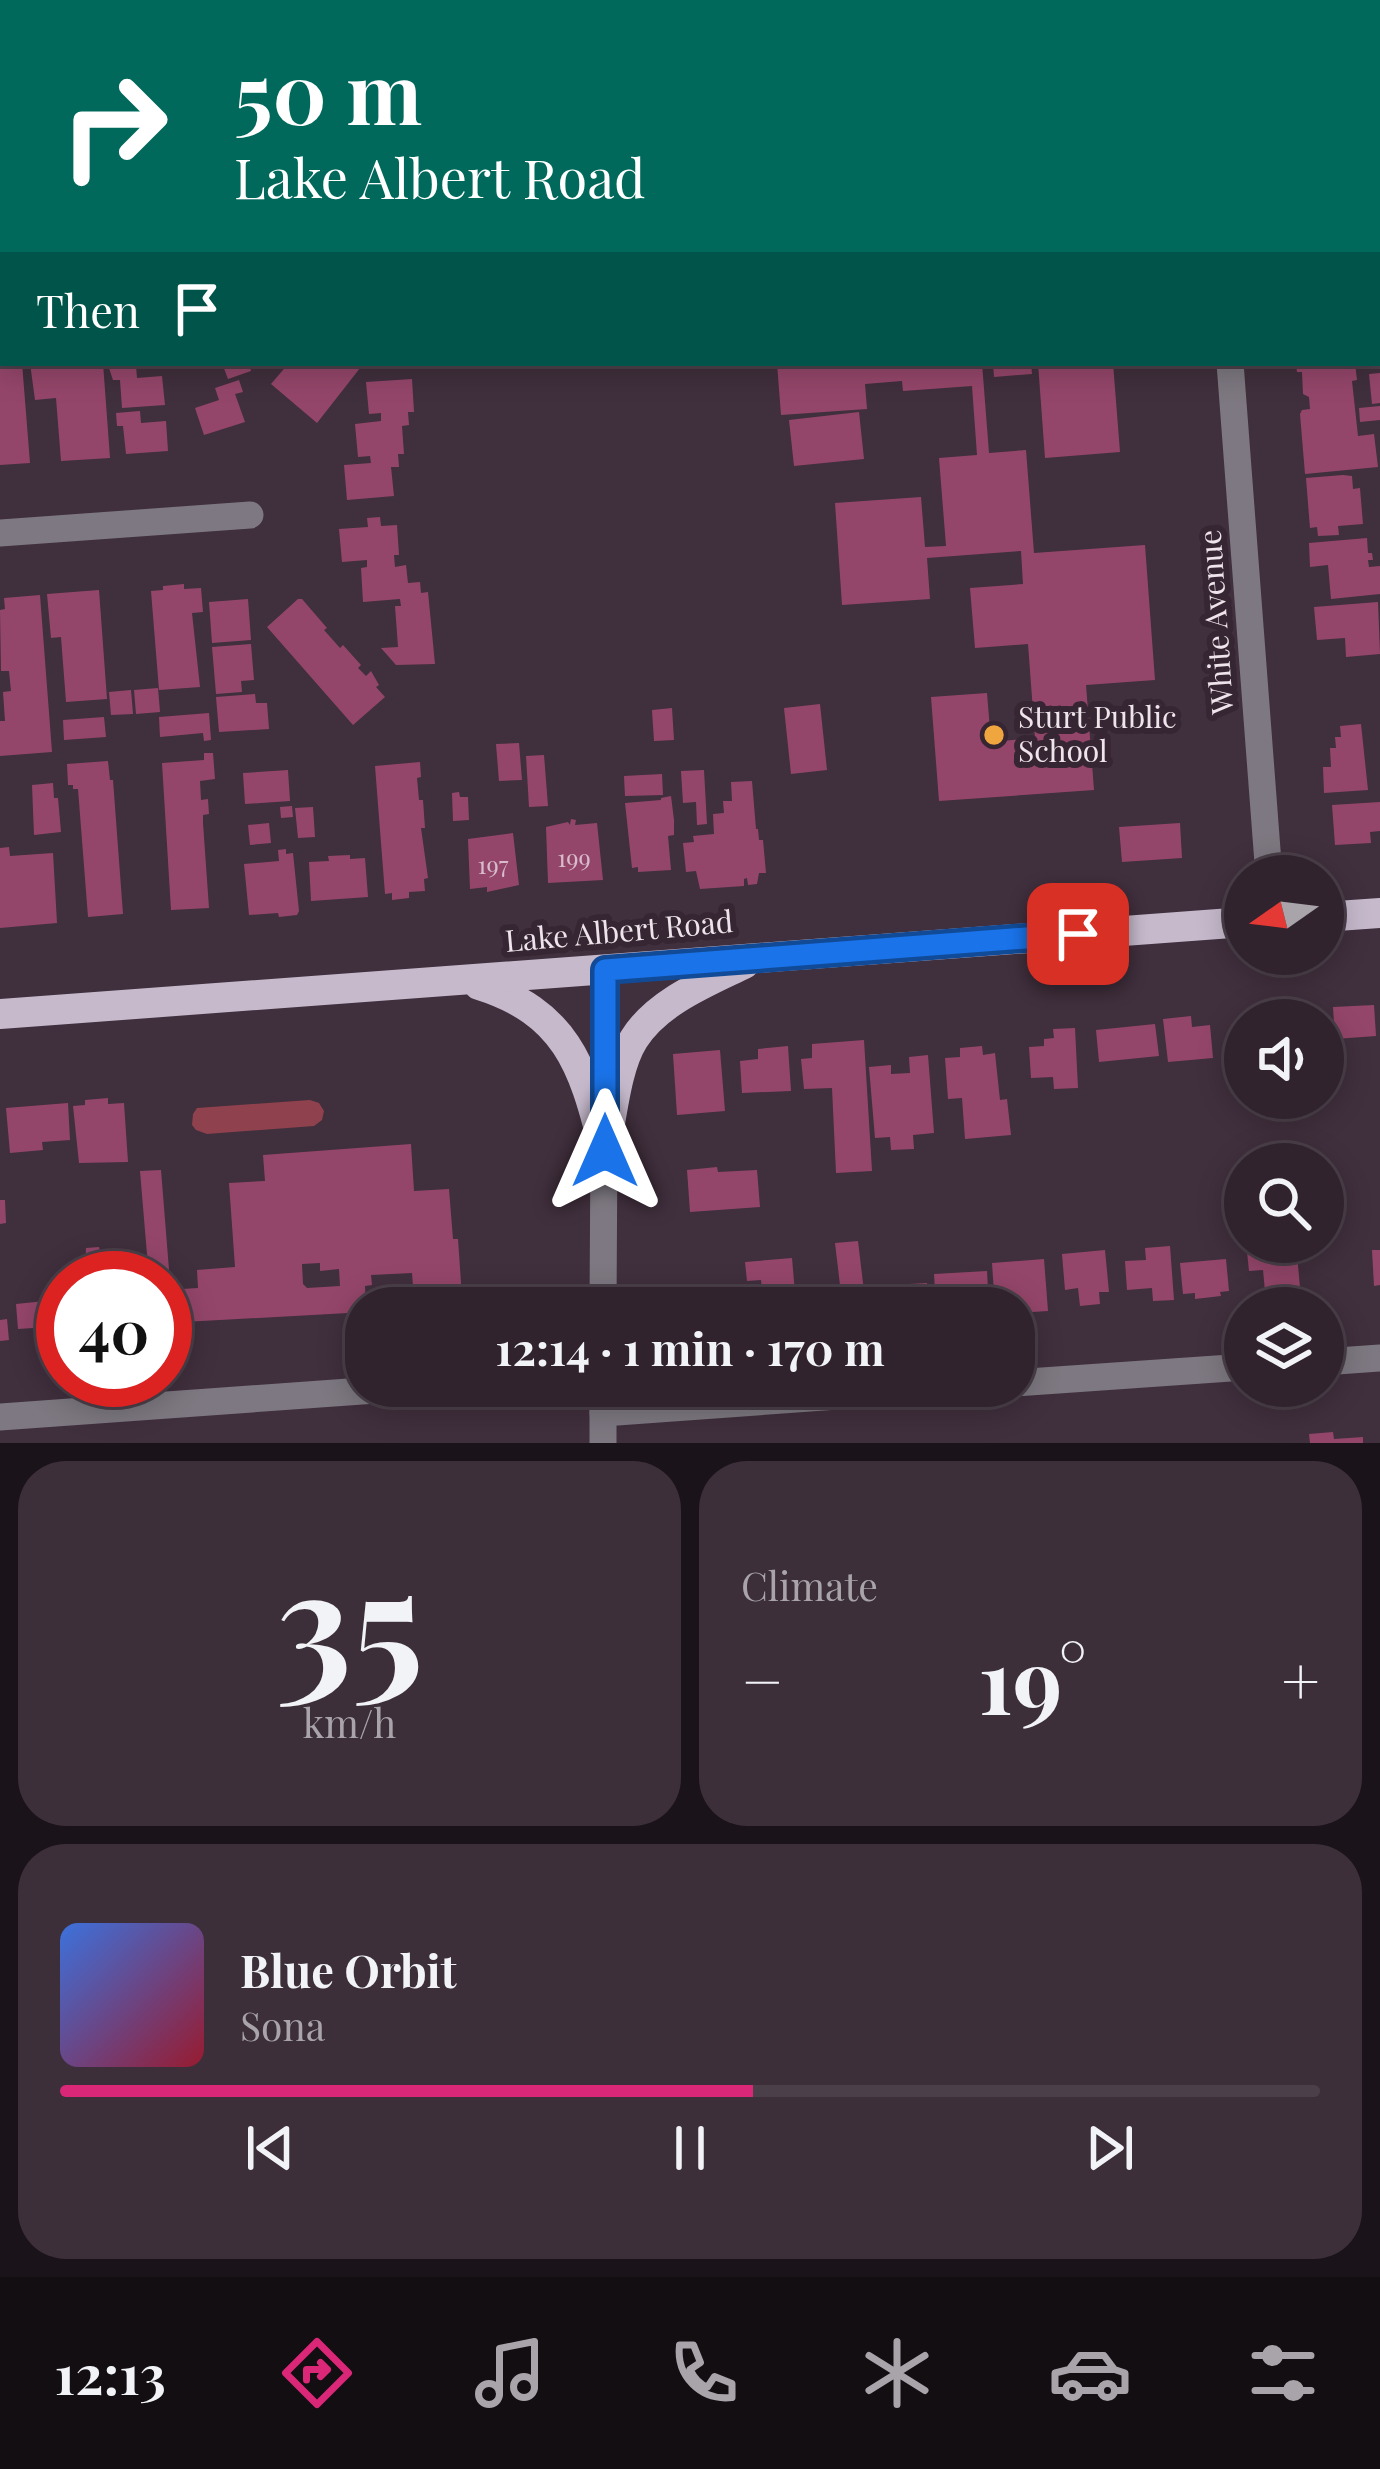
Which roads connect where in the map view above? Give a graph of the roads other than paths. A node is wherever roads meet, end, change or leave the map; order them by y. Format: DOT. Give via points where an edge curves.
graph roads {
  1 [pos="1230,366"];
  2 [pos="250,514"];
  3 [pos="0,533"];
  4 [pos="1267,855"];
  5 [pos="1380,913"];
  6 [pos="1344,916"];
  7 [pos="1224,923"];
  8 [pos="761,956"];
  9 [pos="605,970"];
  10 [pos="465,981"];
  11 [pos="0,1014"];
  12 [pos="605,1151"];
  13 [pos="603,1287"];
  14 [pos="1380,1358"];
  15 [pos="1344,1360"];
  16 [pos="1224,1368"];
  17 [pos="1035,1382"];
  18 [pos="345,1392"];
  19 [pos="603,1407"];
  20 [pos="0,1417"];
  21 [pos="603,1443"];
  1 -- 4 [label="street, White Avenue"];
  2 -- 3 [label="street"];
  5 -- 6 [label="main road"];
  7 -- 8 [label="main road, Lake Albert Road"];
  8 -- 9 [label="main road, Lake Albert Road"];
  8 -- 12 [label="main road" via="678,999 633,1040"];
  9 -- 10 [label="main road, Lake Albert Road"];
  9 -- 12 [label="street"];
  10 -- 11 [label="main road, Lake Albert Road"];
  10 -- 12 [label="main road" via="532,1009 560,1036 578,1063"];
  12 -- 13 [label="street"];
  14 -- 15 [label="street"];
  16 -- 17 [label="street"];
  18 -- 20 [label="street"];
  19 -- 21 [label="street"];
}
